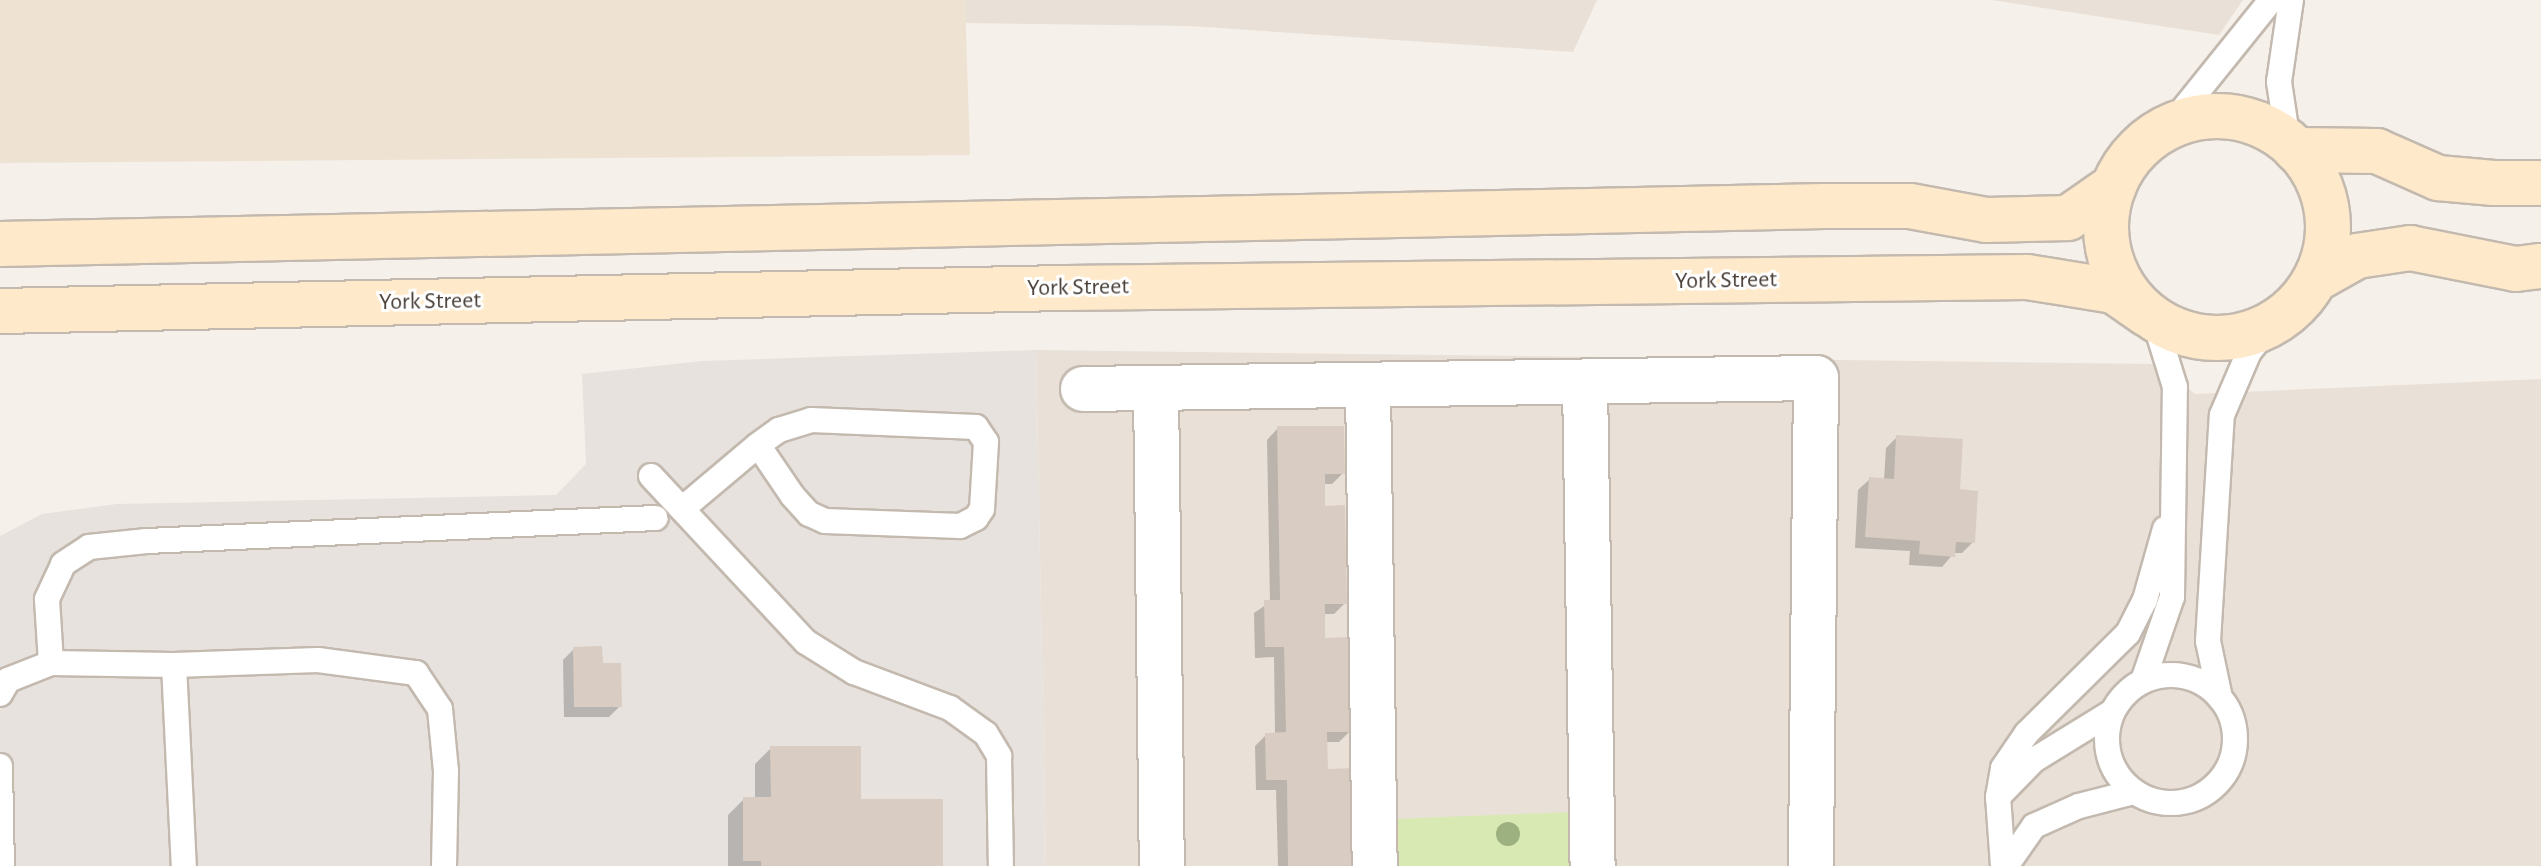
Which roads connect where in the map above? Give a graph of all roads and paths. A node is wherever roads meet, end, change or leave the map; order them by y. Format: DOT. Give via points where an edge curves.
graph roads {
  1 [pos="2271,0"];
  2 [pos="2291,0"];
  3 [pos="2169,127"];
  4 [pos="2292,146"];
  5 [pos="2541,183"];
  6 [pos="2114,186"];
  7 [pos="0,244"];
  8 [pos="2541,266"];
  9 [pos="2316,279"];
  10 [pos="0,311"];
  11 [pos="2150,316"];
  12 [pos="2271,325"];
  13 [pos="1585,382"];
  14 [pos="1368,385"];
  15 [pos="1156,388"];
  16 [pos="1083,389"];
  17 [pos="758,445"];
  18 [pos="651,476"];
  19 [pos="2174,496"];
  20 [pos="682,509"];
  21 [pos="655,518"];
  22 [pos="51,663"];
  23 [pos="174,665"];
  24 [pos="2143,681"];
  25 [pos="0,694"];
  26 [pos="2220,698"];
  27 [pos="2112,712"];
  28 [pos="0,766"];
  29 [pos="2134,792"];
  30 [pos="1998,797"];
  31 [pos="2,866"];
  32 [pos="184,866"];
  33 [pos="444,866"];
  34 [pos="1001,866"];
  35 [pos="1162,866"];
  36 [pos="1375,866"];
  37 [pos="1593,866"];
  38 [pos="1811,866"];
  39 [pos="2005,866"];
  1 -- 3 [label="lane"];
  2 -- 4 [label="lane" via="2279,82"];
  3 -- 4 [label="main road" via="2193,118 2243,119"];
  3 -- 6 [label="main road" via="2127,162"];
  4 -- 5 [label="main road" via="2377,151 2438,178"];
  4 -- 9 [label="main road, York Street" via="2311,168 2327,212 2328,235"];
  6 -- 7 [label="main road" via="2068,218 2013,220 1910,206 1825,206"];
  6 -- 11 [label="main road" via="2107,209 2110,256 2131,297"];
  8 -- 9 [label="main road, York Street" via="2516,269 2410,248 2357,256"];
  9 -- 12 [label="main road, York Street" via="2304,297"];
  10 -- 11 [label="main road, York Street" via="1066,288 2027,277 2114,291"];
  11 -- 12 [label="main road, York Street" via="2176,330 2224,339"];
  11 -- 19 [label="lane" via="2175,387"];
  12 -- 26 [label="lane" via="2249,352 2222,415 2208,641"];
  13 -- 14 [label="street"];
  13 -- 37 [label="street"];
  13 -- 38 [label="street" via="1816,378"];
  14 -- 15 [label="street"];
  14 -- 36 [label="street"];
  15 -- 16 [label="street"];
  15 -- 35 [label="street"];
  17 -- 17 [label="lane" via="779,430 811,420 976,427 986,442 982,509 960,526 825,521 809,514 792,495"];
  17 -- 20 [label="lane"];
  18 -- 20 [label="lane"];
  19 -- 24 [label="lane" via="2172,597"];
  19 -- 30 [label="lane" via="2145,600 2128,633 2027,733 2003,768"];
  20 -- 34 [label="lane" via="806,642 854,672 950,708 986,734 999,756"];
  21 -- 22 [label="lane" via="89,547 63,564 47,599"];
  22 -- 23 [label="lane"];
  22 -- 25 [label="lane" via="8,680"];
  23 -- 32 [label="lane"];
  23 -- 33 [label="lane" via="318,660 416,673 440,709 446,771"];
  24 -- 26 [label="lane" via="2164,675 2186,677"];
  24 -- 27 [label="lane"];
  26 -- 29 [label="lane" via="2235,735 2225,774 2211,789 2174,804"];
  27 -- 29 [label="lane" via="2106,734 2109,756 2118,776"];
  27 -- 30 [label="lane" via="2034,760"];
  28 -- 31 [label="lane"];
  29 -- 39 [label="lane" via="2079,806 2034,826"];
  30 -- 39 [label="lane"];
}
